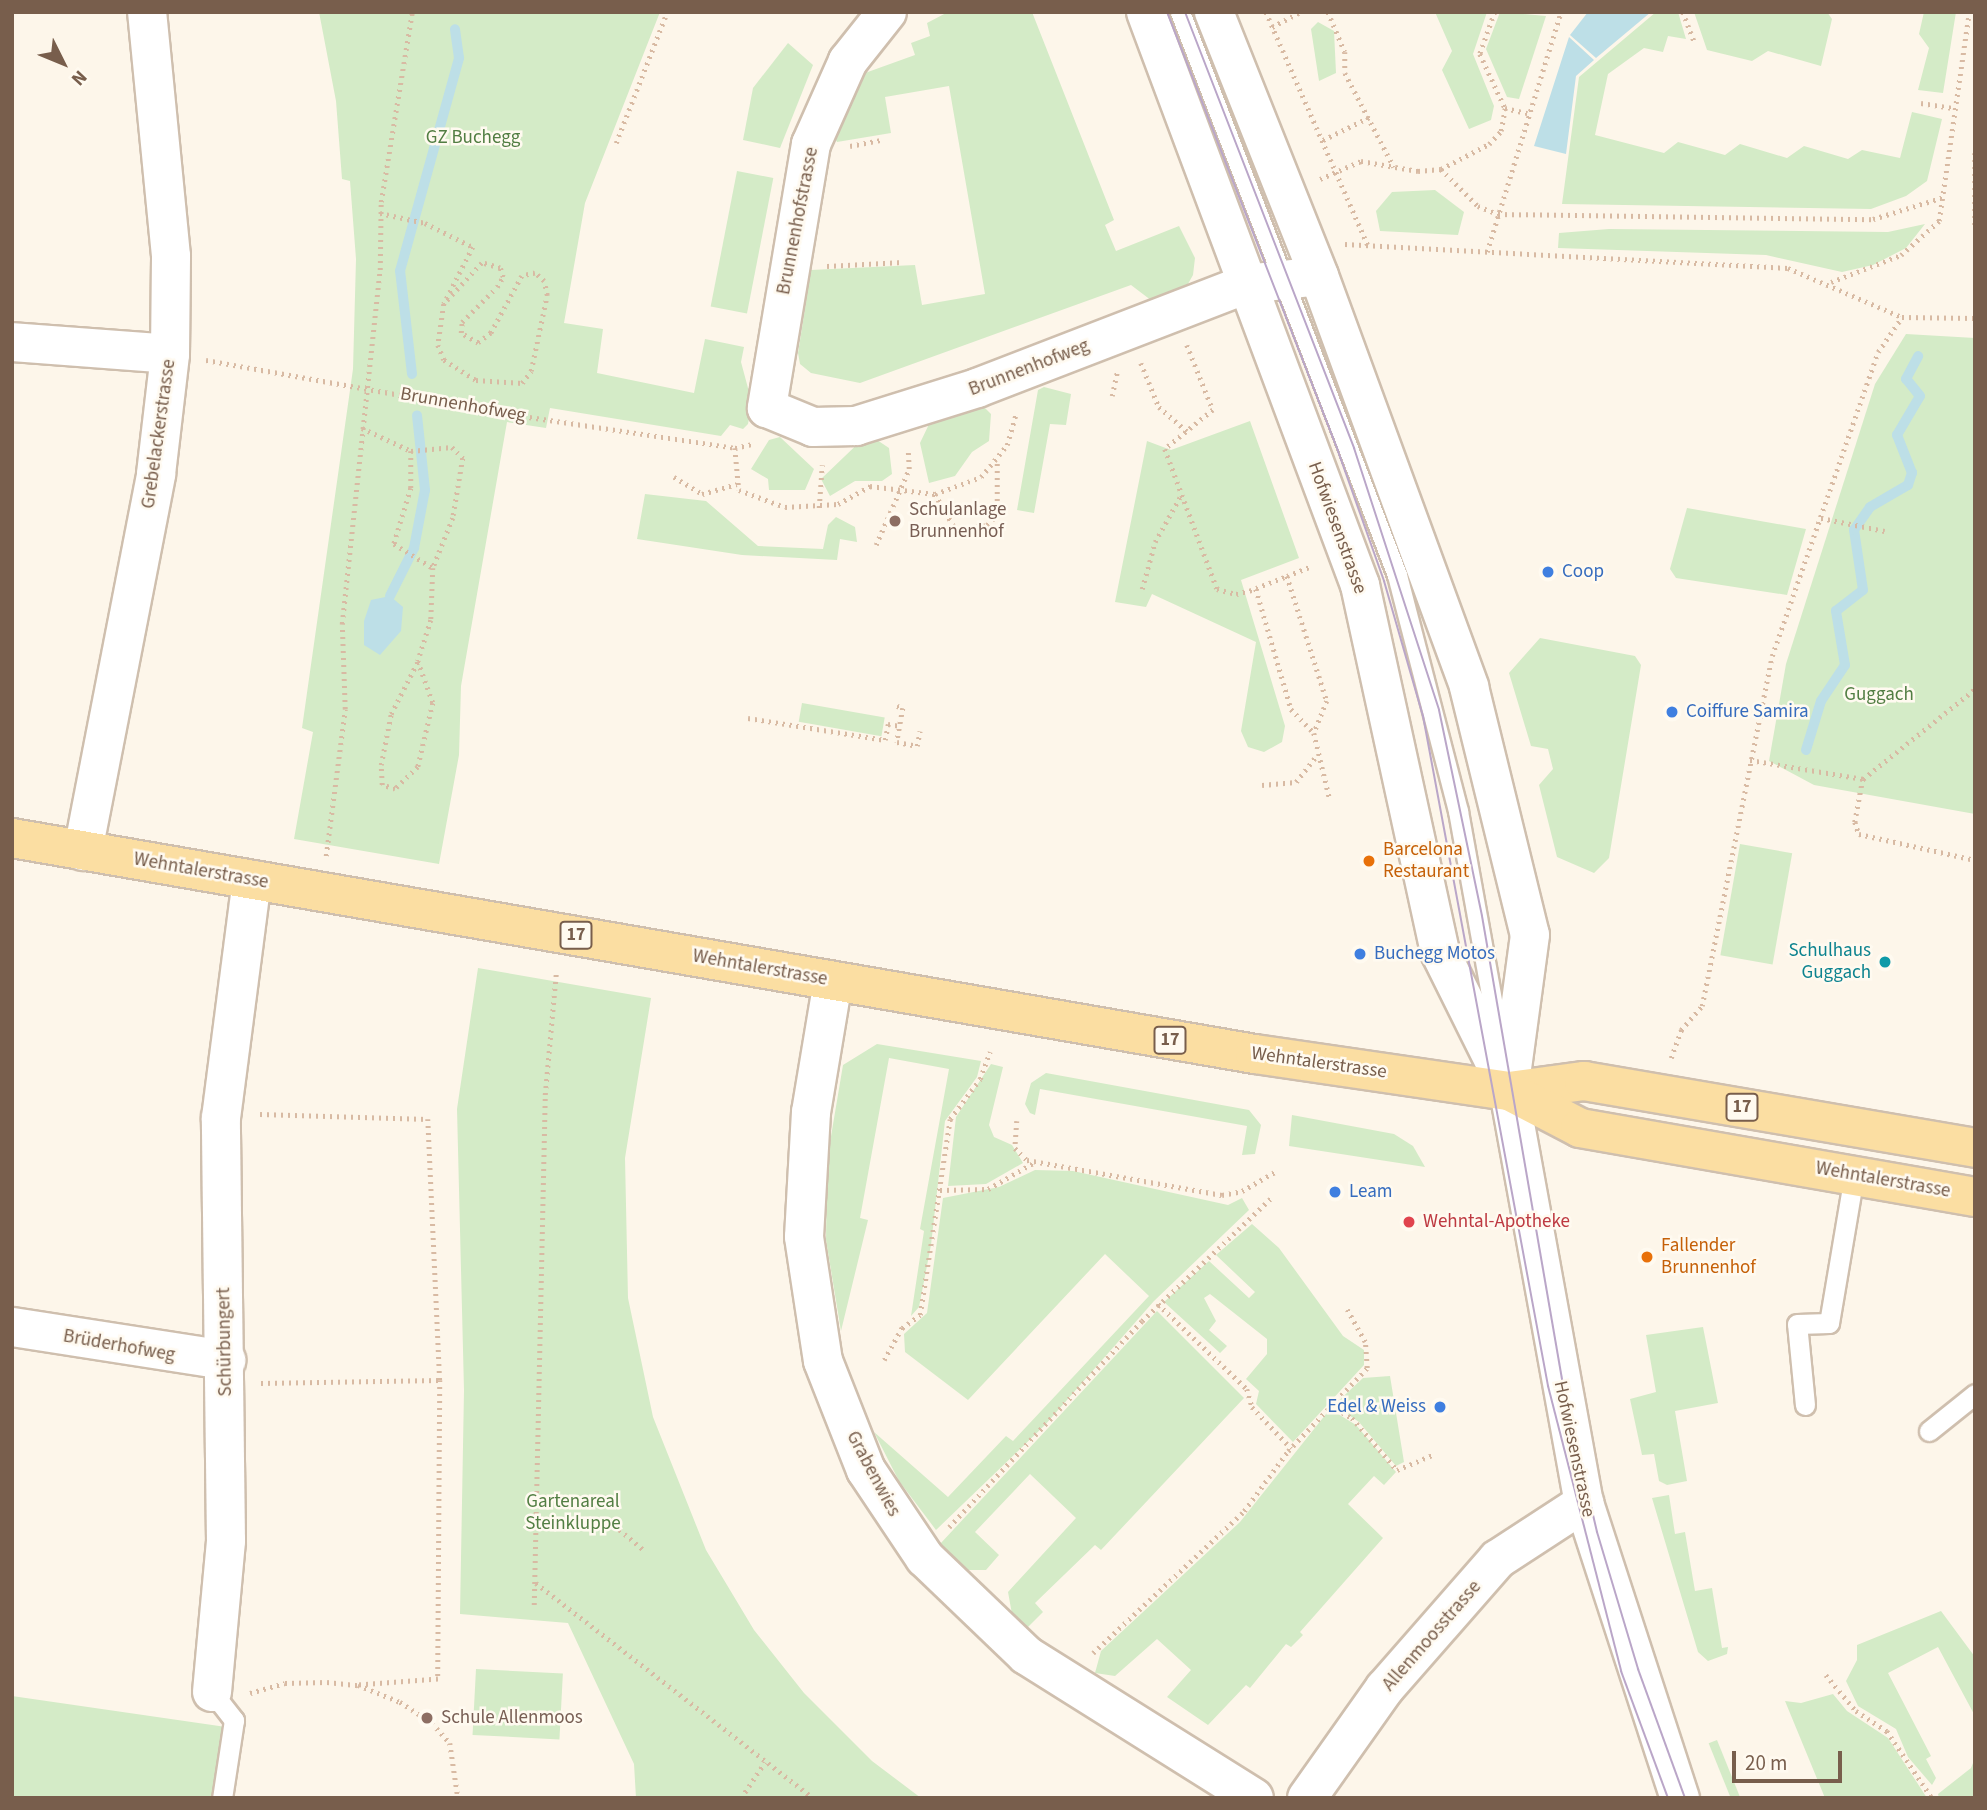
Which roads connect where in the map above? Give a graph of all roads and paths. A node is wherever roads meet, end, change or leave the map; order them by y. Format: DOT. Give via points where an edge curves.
graph roads {
  1 [pos="147,12"];
  2 [pos="412,12"];
  3 [pos="667,12"];
  4 [pos="887,12"];
  5 [pos="1146,12"];
  6 [pos="1180,12"];
  7 [pos="1214,12"];
  8 [pos="1266,12"];
  9 [pos="1300,12"];
  10 [pos="1328,12"];
  11 [pos="1495,12"];
  12 [pos="1561,12"];
  13 [pos="1683,12"];
  14 [pos="1969,12"];
  15 [pos="1272,27"];
  16 [pos="1694,41"];
  17 [pos="1921,103"];
  18 [pos="1505,108"];
  19 [pos="1953,108"];
  20 [pos="1527,113"];
  21 [pos="1368,118"];
  22 [pos="1323,140"];
  23 [pos="616,143"];
  24 [pos="1975,153"];
  25 [pos="1394,167"];
  26 [pos="1441,169"];
  27 [pos="1338,172"];
  28 [pos="1944,197"];
  29 [pos="380,213"];
  30 [pos="1498,214"];
  31 [pos="1975,229"];
  32 [pos="1368,245"];
  33 [pos="1487,252"];
  34 [pos="789,258"];
  35 [pos="903,262"];
  36 [pos="1313,266"];
  37 [pos="1830,282"];
  38 [pos="1247,284"];
  39 [pos="444,304"];
  40 [pos="1902,317"];
  41 [pos="1975,318"];
  42 [pos="1182,333"];
  43 [pos="12,342"];
  44 [pos="1136,349"];
  45 [pos="170,354"];
  46 [pos="368,389"];
  47 [pos="1016,400"];
  48 [pos="762,425"];
  49 [pos="362,428"];
  50 [pos="1187,431"];
  51 [pos="905,439"];
  52 [pos="735,448"];
  53 [pos="414,450"];
  54 [pos="826,456"];
  55 [pos="997,458"];
  56 [pos="674,477"];
  57 [pos="737,484"];
  58 [pos="900,488"];
  59 [pos="935,494"];
  60 [pos="1182,494"];
  61 [pos="819,508"];
  62 [pos="1821,518"];
  63 [pos="1885,531"];
  64 [pos="876,545"];
  65 [pos="1322,561"];
  66 [pos="433,568"];
  67 [pos="1287,576"];
  68 [pos="1142,589"];
  69 [pos="1256,589"];
  70 [pos="418,661"];
  71 [pos="1975,689"];
  72 [pos="897,706"];
  73 [pos="748,718"];
  74 [pos="900,726"];
  75 [pos="920,731"];
  76 [pos="1314,733"];
  77 [pos="1318,754"];
  78 [pos="1750,760"];
  79 [pos="1863,779"];
  80 [pos="1262,785"];
  81 [pos="1329,800"];
  82 [pos="12,838"];
  83 [pos="83,851"];
  84 [pos="326,854"];
  85 [pos="1975,860"];
  86 [pos="252,880"];
  87 [pos="556,975"];
  88 [pos="833,981"];
  89 [pos="990,1052"];
  90 [pos="1670,1061"];
  91 [pos="1509,1091"];
  92 [pos="247,1114"];
  93 [pos="1017,1121"];
  94 [pos="1975,1148"];
  95 [pos="1036,1161"];
  96 [pos="1275,1172"];
  97 [pos="1854,1175"];
  98 [pos="939,1190"];
  99 [pos="1975,1197"];
  100 [pos="1271,1198"];
  101 [pos="1158,1304"];
  102 [pos="1347,1310"];
  103 [pos="12,1327"];
  104 [pos="884,1360"];
  105 [pos="239,1372"];
  106 [pos="440,1380"];
  107 [pos="1975,1394"];
  108 [pos="1330,1405"];
  109 [pos="1805,1405"];
  110 [pos="1929,1431"];
  111 [pos="1291,1448"];
  112 [pos="1433,1455"];
  113 [pos="1584,1503"];
  114 [pos="536,1524"];
  115 [pos="946,1532"];
  116 [pos="643,1549"];
  117 [pos="535,1582"];
  118 [pos="534,1605"];
  119 [pos="1088,1660"];
  120 [pos="1826,1675"];
  121 [pos="358,1685"];
  122 [pos="225,1692"];
  123 [pos="765,1762"];
  124 [pos="222,1798"];
  125 [pos="458,1798"];
  126 [pos="741,1798"];
  127 [pos="813,1798"];
  128 [pos="1254,1798"];
  129 [pos="1307,1798"];
  130 [pos="1680,1798"];
  131 [pos="1932,1798"];
  1 -- 45 [label="street, Grebelackerstrasse" via="171,256"];
  2 -- 29 [label="path"];
  3 -- 23 [label="path"];
  4 -- 34 [label="street, Brunnenhofstrasse" via="848,61 827,103 805,166"];
  5 -- 38 [label="street, Hofwiesenstrasse"];
  6 -- 36 [label="lane, Hofwiesenstrasse"];
  7 -- 36 [label="street, Hofwiesenstrasse"];
  8 -- 15 [label="path"];
  9 -- 15 [label="path"];
  10 -- 21 [label="path" via="1345,52 1345,73"];
  11 -- 18 [label="path" via="1480,54"];
  12 -- 20 [label="path"];
  13 -- 16 [label="path"];
  14 -- 19 [label="path"];
  15 -- 22 [label="path"];
  17 -- 19 [label="path"];
  18 -- 20 [label="path"];
  18 -- 26 [label="path" via="1501,131 1489,144"];
  19 -- 28 [label="path"];
  20 -- 30 [label="path"];
  21 -- 22 [label="path"];
  21 -- 25 [label="path"];
  22 -- 27 [label="path"];
  24 -- 31 [label="path" via="1970,222"];
  25 -- 26 [label="path"];
  25 -- 27 [label="path" via="1361,161"];
  26 -- 30 [label="path" via="1478,206"];
  27 -- 32 [label="path"];
  28 -- 30 [label="path" via="1873,219"];
  28 -- 37 [label="path" via="1939,221 1922,242 1872,271"];
  29 -- 39 [label="path" via="421,222 473,247"];
  29 -- 46 [label="path"];
  30 -- 33 [label="path"];
  32 -- 33 [label="path"];
  32 -- 36 [label="path"];
  33 -- 37 [label="path" via="1788,268"];
  34 -- 35 [label="path" via="822,266"];
  34 -- 48 [label="street, Brunnenhofstrasse"];
  36 -- 38 [label="street, Brunnenhofweg"];
  36 -- 91 [label="street, Hofwiesenstrasse" via="1469,687 1530,935"];
  37 -- 40 [label="path"];
  38 -- 48 [label="street, Brunnenhofweg" via="977,388 856,426"];
  38 -- 91 [label="street, Hofwiesenstrasse" via="1360,585 1440,952"];
  39 -- 39 [label="path" via="438,345 444,360 476,380 522,383 533,359 547,295 544,281 535,273 522,276 491,333 478,343 461,333 462,322 497,287 503,277 500,268 482,263"];
  40 -- 41 [label="path"];
  40 -- 62 [label="path" via="1878,352"];
  42 -- 50 [label="path" via="1213,410"];
  43 -- 45 [label="street"];
  44 -- 50 [label="path" via="1159,407"];
  45 -- 46 [label="path, Brunnenhofweg"];
  45 -- 83 [label="street, Grebelackerstrasse" via="156,474"];
  46 -- 49 [label="path"];
  46 -- 52 [label="path, Brunnenhofweg"];
  47 -- 55 [label="path" via="1014,429"];
  48 -- 52 [label="path, Brunnenhofweg"];
  49 -- 53 [label="path"];
  49 -- 84 [label="path" via="342,624 345,709"];
  50 -- 60 [label="path" via="1165,449"];
  51 -- 58 [label="path" via="909,469"];
  52 -- 57 [label="path"];
  53 -- 66 [label="path" via="411,488 394,544"];
  53 -- 66 [label="path" via="452,447 463,458 453,518"];
  54 -- 61 [label="path" via="817,477"];
  55 -- 59 [label="path" via="964,487"];
  55 -- 59 [label="path" via="998,506 987,525 956,530"];
  56 -- 57 [label="path" via="702,494"];
  57 -- 61 [label="path" via="747,495 776,505"];
  58 -- 59 [label="path"];
  58 -- 61 [label="path" via="870,486"];
  58 -- 64 [label="path"];
  60 -- 68 [label="path" via="1155,542"];
  60 -- 69 [label="path" via="1217,589 1236,594"];
  62 -- 63 [label="path"];
  62 -- 78 [label="path" via="1772,656"];
  65 -- 67 [label="path"];
  66 -- 70 [label="path" via="430,620"];
  67 -- 69 [label="path"];
  67 -- 76 [label="path" via="1327,701"];
  69 -- 76 [label="path" via="1291,709"];
  70 -- 70 [label="path" via="433,703 418,768 395,789 382,785 381,765 391,714"];
  71 -- 79 [label="path"];
  72 -- 74 [label="path" via="904,708"];
  73 -- 74 [label="path" via="885,740 888,724"];
  74 -- 75 [label="path" via="897,742 917,746"];
  76 -- 77 [label="path"];
  77 -- 80 [label="path" via="1296,782"];
  77 -- 81 [label="path"];
  78 -- 79 [label="path"];
  78 -- 90 [label="path" via="1702,1006 1681,1030"];
  79 -- 85 [label="path" via="1856,822 1859,834"];
  82 -- 83 [label="main road, Wehntalerstrasse / 17"];
  83 -- 86 [label="main road, Wehntalerstrasse / 17"];
  86 -- 88 [label="main road, Wehntalerstrasse / 17"];
  86 -- 105 [label="street, Schürbungert" via="221,1118"];
  87 -- 114 [label="path" via="545,1095"];
  88 -- 91 [label="main road, Wehntalerstrasse / 17" via="1255,1054"];
  88 -- 128 [label="street, Grabenwies" via="811,1112 804,1237 823,1361 866,1470 925,1558 996,1630 1072,1685"];
  89 -- 98 [label="path" via="980,1079 950,1119"];
  91 -- 94 [label="main road, Wehntalerstrasse / 17" via="1584,1081"];
  91 -- 97 [label="main road, Wehntalerstrasse" via="1580,1128"];
  91 -- 113 [label="street, Hofwiesenstrasse"];
  92 -- 106 [label="path" via="428,1119"];
  93 -- 95 [label="path" via="1015,1148"];
  95 -- 96 [label="path" via="1222,1195 1242,1191"];
  95 -- 98 [label="path" via="988,1189"];
  97 -- 99 [label="main road, Wehntalerstrasse"];
  97 -- 109 [label="lane" via="1829,1323 1797,1324"];
  98 -- 104 [label="path" via="920,1315 902,1328"];
  100 -- 101 [label="path"];
  101 -- 111 [label="path" via="1247,1389 1252,1406"];
  101 -- 115 [label="path"];
  102 -- 108 [label="path" via="1369,1362"];
  103 -- 105 [label="street, Brüderhofweg"];
  105 -- 106 [label="path"];
  105 -- 122 [label="street, Schürbungert" via="226,1541"];
  106 -- 121 [label="path" via="438,1679"];
  107 -- 110 [label="lane"];
  108 -- 111 [label="path"];
  108 -- 112 [label="path" via="1352,1418 1397,1470"];
  111 -- 119 [label="path" via="1244,1511"];
  113 -- 129 [label="street, Allenmoosstrasse" via="1498,1559 1385,1688"];
  113 -- 130 [label="street, Hofwiesenstrasse"];
  114 -- 116 [label="path" via="614,1525"];
  114 -- 117 [label="path"];
  117 -- 118 [label="path"];
  117 -- 123 [label="path"];
  120 -- 131 [label="path" via="1856,1711 1887,1731"];
  121 -- 122 [label="path" via="285,1683"];
  121 -- 125 [label="path" via="432,1723 450,1743"];
  122 -- 124 [label="lane" via="234,1720"];
  123 -- 126 [label="path"];
  123 -- 127 [label="path"];
}
